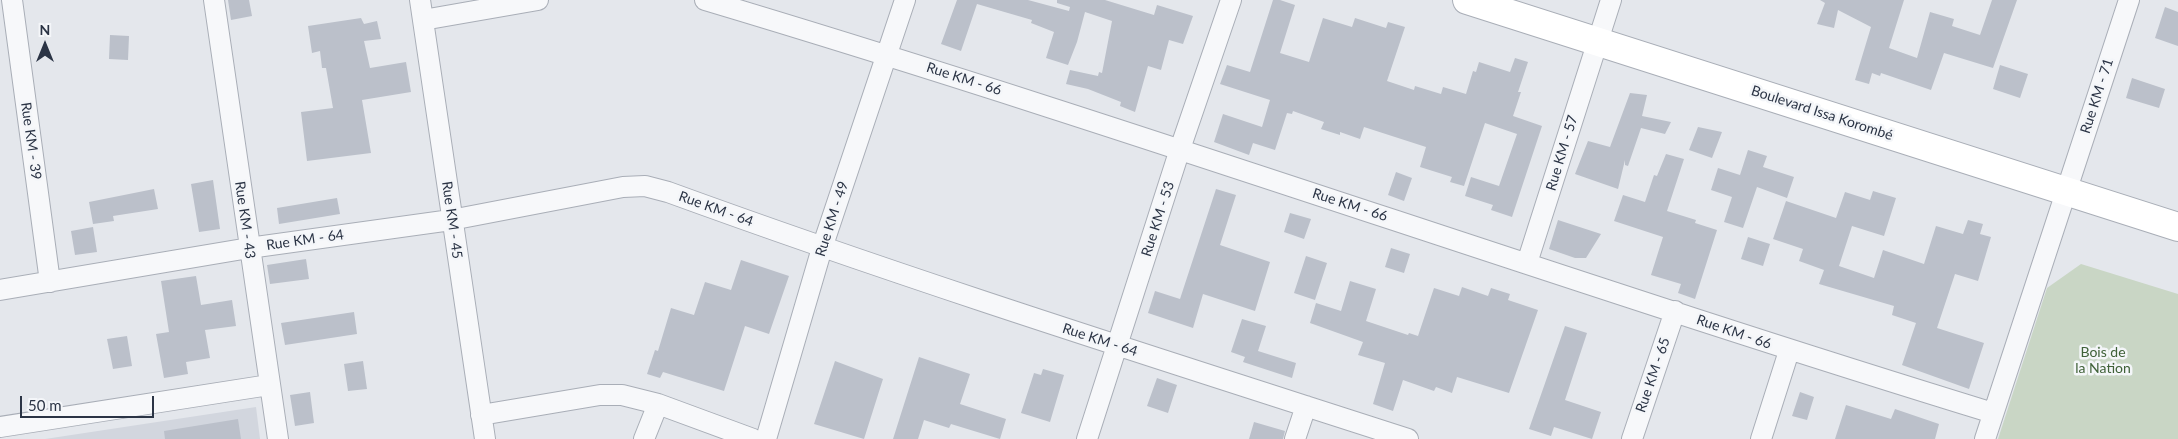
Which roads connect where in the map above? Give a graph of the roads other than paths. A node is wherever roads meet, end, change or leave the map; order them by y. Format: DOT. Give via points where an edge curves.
graph roads {
  1 [pos="10,0"];
  2 [pos="214,0"];
  3 [pos="420,0"];
  4 [pos="538,0"];
  5 [pos="704,0"];
  6 [pos="905,0"];
  7 [pos="1231,0"];
  8 [pos="1467,0"];
  9 [pos="1611,0"];
  10 [pos="2129,0"];
  11 [pos="0,5"];
  12 [pos="423,20"];
  13 [pos="1597,42"];
  14 [pos="886,54"];
  15 [pos="1180,148"];
  16 [pos="2066,191"];
  17 [pos="452,220"];
  18 [pos="2178,227"];
  19 [pos="249,248"];
  20 [pos="822,248"];
  21 [pos="1528,264"];
  22 [pos="50,282"];
  23 [pos="0,290"];
  24 [pos="1675,311"];
  25 [pos="1117,346"];
  26 [pos="1789,351"];
  27 [pos="269,385"];
  28 [pos="658,404"];
  29 [pos="1306,406"];
  30 [pos="1993,413"];
  31 [pos="481,415"];
  32 [pos="0,427"];
  33 [pos="278,439"];
  34 [pos="485,439"];
  35 [pos="644,439"];
  36 [pos="753,439"];
  37 [pos="766,439"];
  38 [pos="1087,439"];
  39 [pos="1295,439"];
  40 [pos="1408,439"];
  41 [pos="1632,439"];
  42 [pos="1761,439"];
  43 [pos="1985,439"];
  1 -- 11 [label="street"];
  1 -- 22 [label="street, Rue KM - 39"];
  2 -- 19 [label="street, Rue KM - 43"];
  3 -- 12 [label="street, Rue KM - 45"];
  4 -- 12 [label="street"];
  5 -- 14 [label="street, Rue KM - 66"];
  6 -- 14 [label="street, Rue KM - 49"];
  7 -- 15 [label="street, Rue KM - 53"];
  8 -- 13 [label="street, Boulevard Issa Korombé"];
  9 -- 13 [label="street, Rue KM - 57"];
  10 -- 16 [label="street, Rue KM - 71"];
  12 -- 17 [label="street, Rue KM - 45"];
  13 -- 16 [label="street, Boulevard Issa Korombé"];
  13 -- 21 [label="street, Rue KM - 57"];
  14 -- 15 [label="street, Rue KM - 66"];
  14 -- 20 [label="street, Rue KM - 49"];
  15 -- 21 [label="street, Rue KM - 66"];
  15 -- 25 [label="street, Rue KM - 53"];
  16 -- 18 [label="street, Boulevard Issa Korombé"];
  16 -- 30 [label="street, Rue KM - 71"];
  17 -- 19 [label="street, Rue KM - 64"];
  17 -- 20 [label="street, Rue KM - 64" via="623,187 646,186"];
  17 -- 31 [label="street, Rue KM - 45"];
  19 -- 22 [label="street, Rue KM - 64"];
  19 -- 27 [label="street, Rue KM - 43"];
  20 -- 25 [label="street, Rue KM - 64"];
  20 -- 37 [label="street, Rue KM - 49"];
  21 -- 24 [label="street, Rue KM - 66"];
  22 -- 23 [label="street, Rue KM - 64"];
  24 -- 26 [label="street, Rue KM - 66"];
  24 -- 41 [label="street, Rue KM - 65"];
  25 -- 29 [label="street, Rue KM - 64"];
  25 -- 38 [label="street, Rue KM - 53"];
  26 -- 30 [label="street, Rue KM - 66"];
  26 -- 42 [label="street"];
  27 -- 32 [label="street"];
  27 -- 33 [label="street, Rue KM - 43"];
  28 -- 31 [label="street" via="622,395 600,395"];
  28 -- 35 [label="street"];
  28 -- 36 [label="street"];
  29 -- 39 [label="street"];
  29 -- 40 [label="street, Rue KM - 64"];
  30 -- 43 [label="street, Rue KM - 71"];
  31 -- 34 [label="street, Rue KM - 45"];
}
